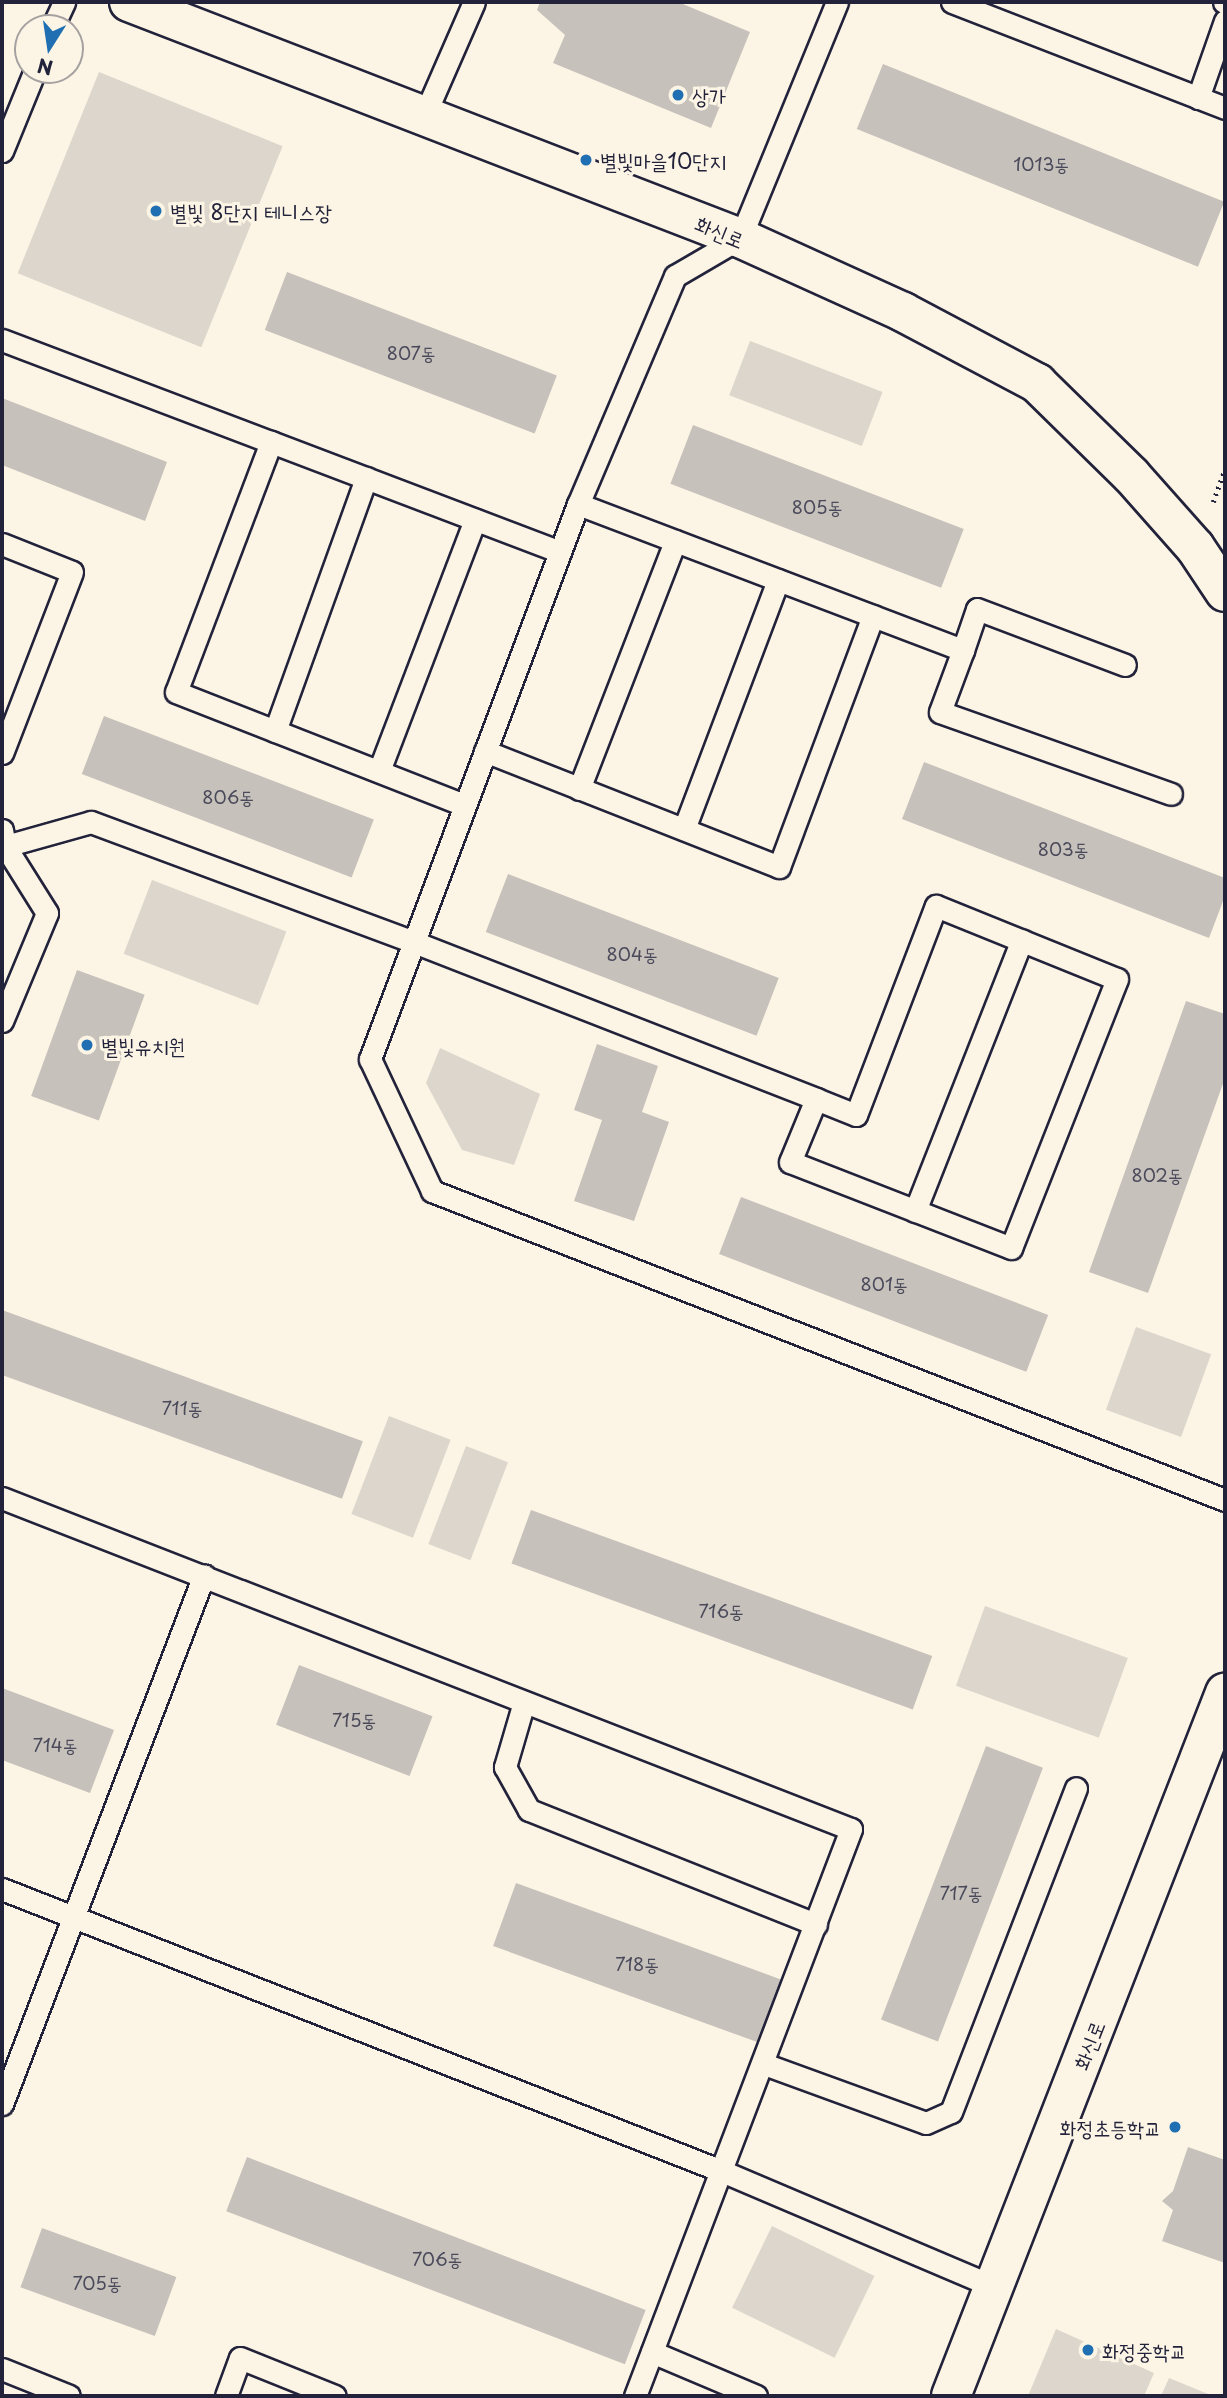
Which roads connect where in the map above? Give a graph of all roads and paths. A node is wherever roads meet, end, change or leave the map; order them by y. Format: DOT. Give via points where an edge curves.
graph roads {
  1 [pos="129,2"];
  2 [pos="474,2"];
  3 [pos="837,2"];
  4 [pos="952,2"];
  5 [pos="1225,21"];
  6 [pos="29,84"];
  7 [pos="1198,98"];
  8 [pos="1225,108"];
  9 [pos="425,114"];
  10 [pos="2,151"];
  11 [pos="740,238"];
  12 [pos="2,340"];
  13 [pos="271,442"];
  14 [pos="1225,469"];
  15 [pos="366,478"];
  16 [pos="1213,502"];
  17 [pos="578,504"];
  18 [pos="475,520"];
  19 [pos="675,541"];
  20 [pos="2,544"];
  21 [pos="560,552"];
  22 [pos="778,580"];
  23 [pos="1225,592"];
  24 [pos="873,616"];
  25 [pos="963,650"];
  26 [pos="1125,665"];
  27 [pos="275,731"];
  28 [pos="485,751"];
  29 [pos="2,753"];
  30 [pos="379,771"];
  31 [pos="579,789"];
  32 [pos="1171,794"];
  33 [pos="465,805"];
  34 [pos="684,829"];
  35 [pos="3,841"];
  36 [pos="1022,940"];
  37 [pos="414,942"];
  38 [pos="2,1021"];
  39 [pos="816,1098"];
  40 [pos="915,1211"];
  41 [pos="2,1498"];
  42 [pos="1225,1500"];
  43 [pos="204,1575"];
  44 [pos="1225,1693"];
  45 [pos="524,1702"];
  46 [pos="1076,1788"];
  47 [pos="2,1889"];
  48 [pos="74,1915"];
  49 [pos="816,1924"];
  50 [pos="764,2064"];
  51 [pos="2,2104"];
  52 [pos="724,2172"];
  53 [pos="995,2287"];
  54 [pos="652,2352"];
  55 [pos="2,2369"];
  56 [pos="69,2396"];
  57 [pos="226,2396"];
  58 [pos="335,2396"];
  59 [pos="635,2396"];
  60 [pos="756,2396"];
  61 [pos="951,2396"];
  1 -- 9 [label="main road, 화신로"];
  2 -- 9 [label="lane"];
  3 -- 11 [label="lane"];
  4 -- 7 [label="lane"];
  5 -- 7 [label="lane"];
  6 -- 10 [label="lane"];
  7 -- 8 [label="lane"];
  9 -- 11 [label="main road, 화신로"];
  11 -- 17 [label="lane" via="675,276"];
  11 -- 23 [label="main road, 화신로" via="903,312 1037,383 1131,475 1195,547"];
  12 -- 13 [label="lane"];
  13 -- 15 [label="lane"];
  13 -- 27 [label="lane" via="176,692"];
  14 -- 16 [label="path"];
  15 -- 18 [label="lane"];
  15 -- 27 [label="lane"];
  17 -- 19 [label="lane"];
  17 -- 21 [label="lane"];
  18 -- 21 [label="lane"];
  18 -- 30 [label="lane"];
  19 -- 22 [label="lane"];
  19 -- 31 [label="lane"];
  20 -- 29 [label="lane" via="72,572"];
  21 -- 28 [label="lane"];
  22 -- 24 [label="lane"];
  22 -- 34 [label="lane"];
  24 -- 25 [label="lane"];
  24 -- 34 [label="lane" via="779,867"];
  25 -- 26 [label="lane" via="976,609"];
  25 -- 32 [label="lane" via="940,712"];
  27 -- 30 [label="lane"];
  28 -- 31 [label="lane"];
  28 -- 33 [label="lane"];
  30 -- 33 [label="lane"];
  31 -- 34 [label="lane"];
  33 -- 37 [label="lane"];
  35 -- 37 [label="lane" via="91,822"];
  35 -- 38 [label="lane" via="47,913"];
  36 -- 39 [label="lane" via="936,906 856,1115"];
  36 -- 40 [label="lane"];
  36 -- 40 [label="lane" via="1118,979 1011,1248"];
  37 -- 39 [label="lane"];
  37 -- 42 [label="lane" via="370,1059 432,1191"];
  39 -- 40 [label="lane" via="790,1162"];
  41 -- 43 [label="lane"];
  43 -- 45 [label="lane"];
  43 -- 48 [label="lane"];
  44 -- 53 [label="main road, 화신로"];
  45 -- 49 [label="lane" via="505,1767 530,1810"];
  45 -- 49 [label="lane" via="852,1829"];
  46 -- 50 [label="lane" via="951,2112 926,2123"];
  47 -- 48 [label="lane"];
  48 -- 51 [label="lane"];
  48 -- 52 [label="lane"];
  49 -- 50 [label="lane"];
  50 -- 52 [label="lane"];
  52 -- 53 [label="lane"];
  52 -- 54 [label="lane"];
  53 -- 61 [label="main road, 화신로"];
  54 -- 59 [label="lane"];
  54 -- 60 [label="lane"];
  55 -- 56 [label="lane"];
  57 -- 58 [label="lane" via="240,2358"];
}
